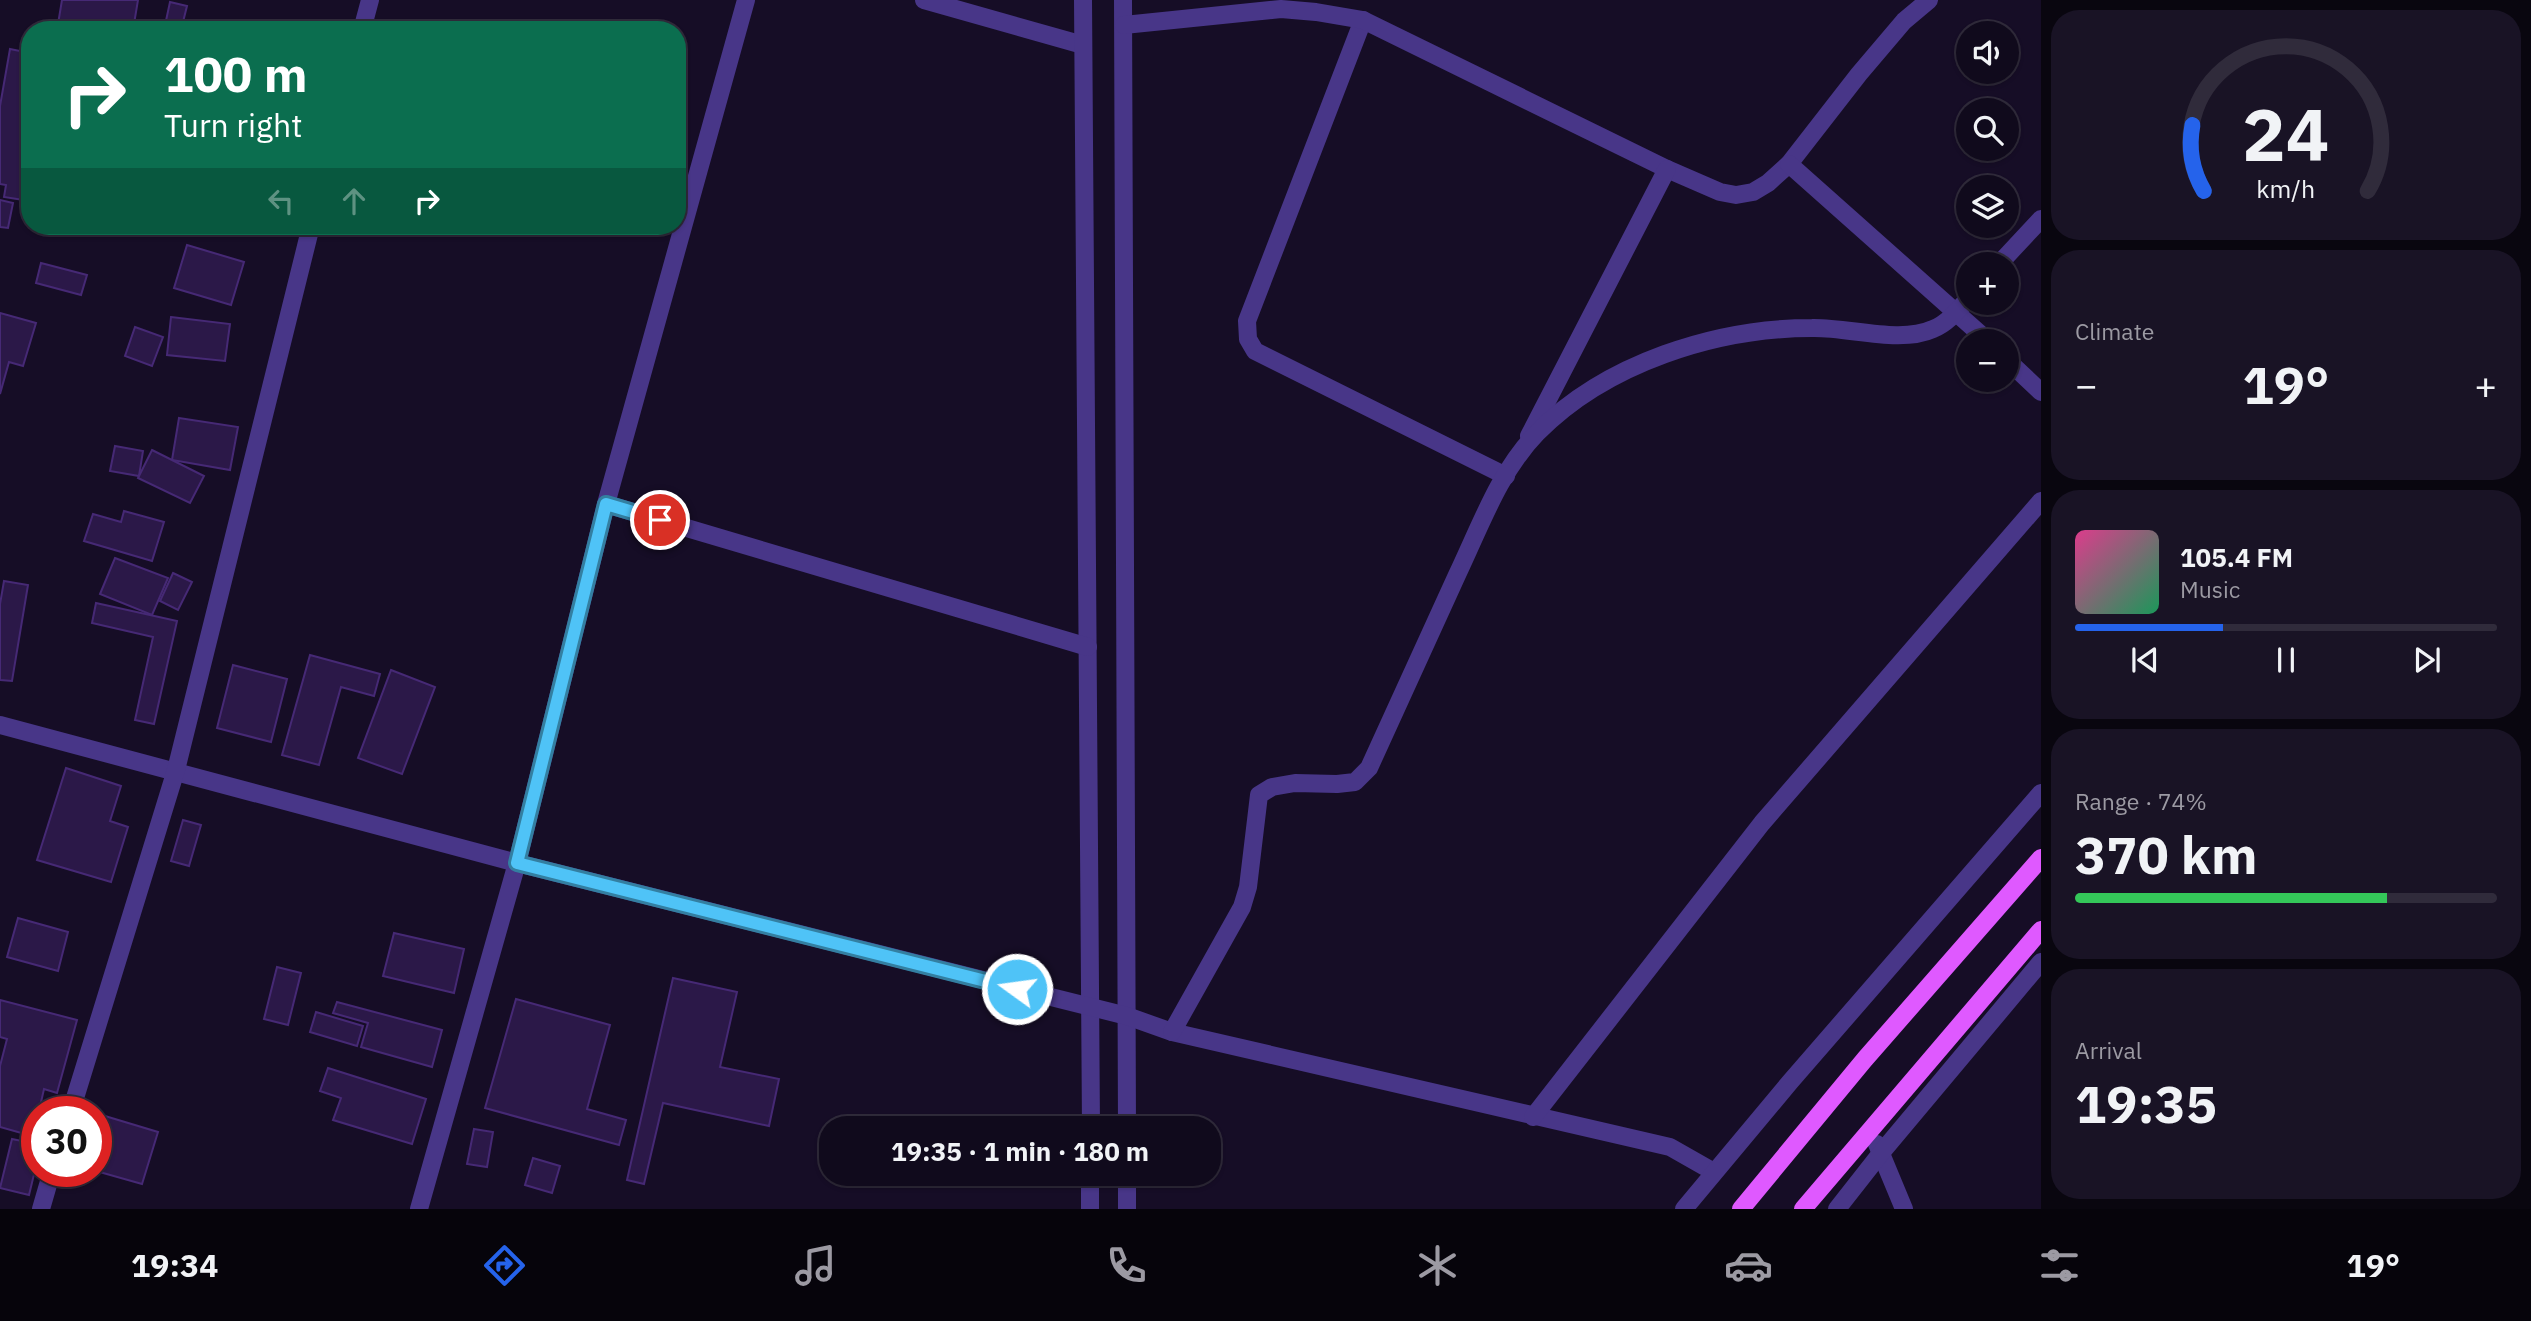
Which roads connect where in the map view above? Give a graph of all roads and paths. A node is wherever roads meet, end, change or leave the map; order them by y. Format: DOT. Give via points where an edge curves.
graph roads {
  1 [pos="370,0"];
  2 [pos="746,0"];
  3 [pos="924,0"];
  4 [pos="1083,0"];
  5 [pos="1123,0"];
  6 [pos="1929,0"];
  7 [pos="1282,5"];
  8 [pos="1363,20"];
  9 [pos="364,21"];
  10 [pos="1124,25"];
  11 [pos="1083,46"];
  12 [pos="1789,164"];
  13 [pos="1667,169"];
  14 [pos="686,216"];
  15 [pos="2041,219"];
  16 [pos="309,235"];
  17 [pos="681,235"];
  18 [pos="2010,252"];
  19 [pos="1956,299"];
  20 [pos="1956,311"];
  21 [pos="2019,371"];
  22 [pos="2041,392"];
  23 [pos="1511,469"];
  24 [pos="2041,501"];
  25 [pos="606,504"];
  26 [pos="1088,647"];
  27 [pos="0,725"];
  28 [pos="176,770"];
  29 [pos="2041,793"];
  30 [pos="2041,858"];
  31 [pos="517,863"];
  32 [pos="2041,930"];
  33 [pos="2041,962"];
  34 [pos="1092,1008"];
  35 [pos="1127,1016"];
  36 [pos="1172,1032"];
  37 [pos="76,1096"];
  38 [pos="1091,1116"];
  39 [pos="1127,1116"];
  40 [pos="1533,1117"];
  41 [pos="1869,1128"];
  42 [pos="1881,1153"];
  43 [pos="1714,1172"];
  44 [pos="1090,1186"];
  45 [pos="1127,1186"];
  46 [pos="47,1187"];
  47 [pos="41,1209"];
  48 [pos="419,1209"];
  49 [pos="1090,1209"];
  50 [pos="1128,1209"];
  51 [pos="1684,1209"];
  52 [pos="1741,1209"];
  53 [pos="1803,1209"];
  54 [pos="1837,1209"];
  55 [pos="1904,1209"];
  1 -- 9 [label="street"];
  2 -- 14 [label="street"];
  3 -- 11 [label="street"];
  4 -- 11 [label="street"];
  5 -- 10 [label="street"];
  6 -- 12 [label="street" via="1904,21 1858,74"];
  7 -- 8 [label="street"];
  7 -- 10 [label="street"];
  8 -- 13 [label="street"];
  8 -- 23 [label="street" via="1247,321 1248,339 1255,351"];
  10 -- 35 [label="street"];
  11 -- 26 [label="street"];
  12 -- 13 [label="street" via="1753,192 1737,195"];
  12 -- 19 [label="street"];
  13 -- 23 [label="street"];
  15 -- 18 [label="street"];
  16 -- 28 [label="street"];
  17 -- 25 [label="street"];
  20 -- 23 [label="street" via="1935,329 1913,334 1780,329 1690,345 1592,391 1552,419"];
  21 -- 22 [label="street"];
  23 -- 36 [label="street" via="1497,489 1369,768 1356,782 1295,783 1259,795 1242,907"];
  24 -- 40 [label="street" via="1762,823"];
  25 -- 26 [label="street"];
  25 -- 31 [label="street"];
  26 -- 34 [label="street"];
  27 -- 28 [label="street"];
  28 -- 31 [label="street"];
  28 -- 37 [label="street"];
  29 -- 43 [label="street"];
  30 -- 52 [label="main road"];
  31 -- 34 [label="street"];
  31 -- 48 [label="street"];
  32 -- 41 [label="main road"];
  33 -- 42 [label="street"];
  34 -- 35 [label="street"];
  34 -- 38 [label="street"];
  35 -- 36 [label="street"];
  35 -- 39 [label="street"];
  36 -- 40 [label="street"];
  40 -- 43 [label="street" via="1670,1147"];
  41 -- 42 [label="street"];
  41 -- 53 [label="main road"];
  42 -- 54 [label="street"];
  42 -- 55 [label="street"];
  43 -- 51 [label="street"];
  44 -- 49 [label="street"];
  45 -- 50 [label="street"];
  46 -- 47 [label="street"];
}
